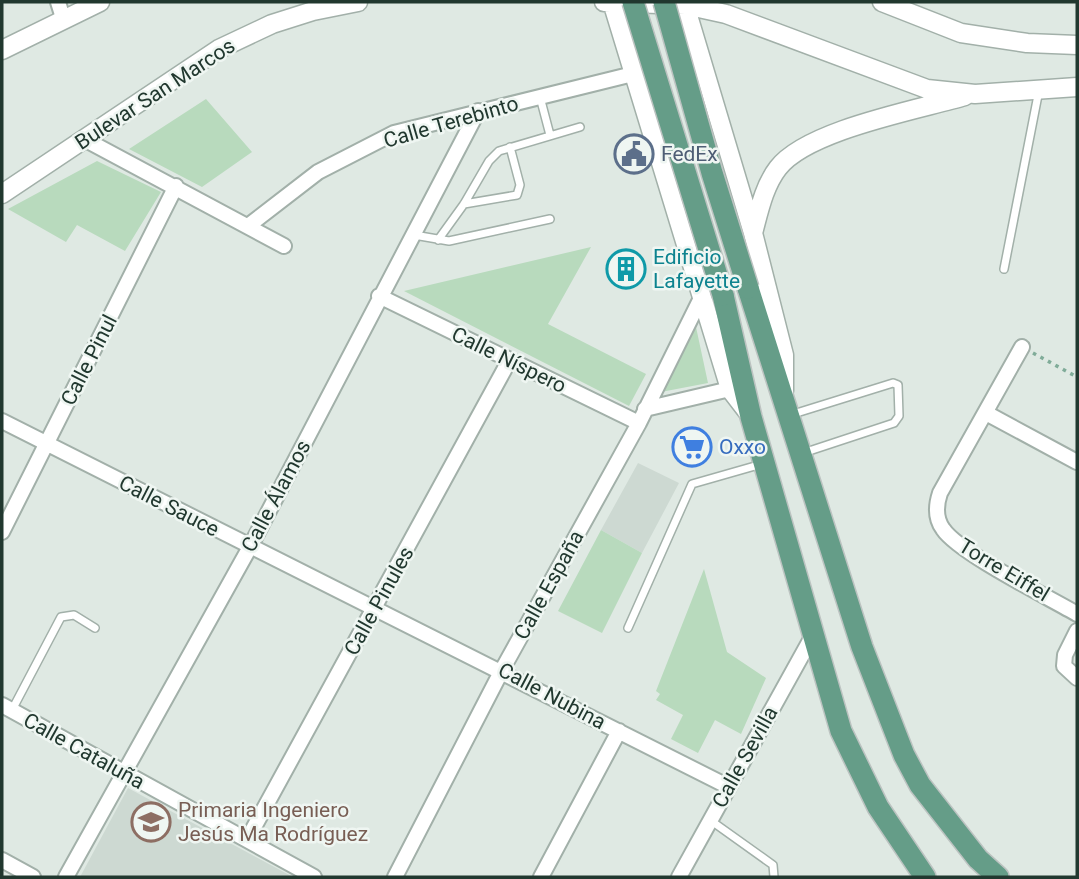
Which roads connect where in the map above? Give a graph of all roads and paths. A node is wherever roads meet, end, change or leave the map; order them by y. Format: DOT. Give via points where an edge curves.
graph roads {
  1 [pos="100,2"];
  2 [pos="358,2"];
  3 [pos="604,2"];
  4 [pos="612,2"];
  5 [pos="633,2"];
  6 [pos="882,2"];
  7 [pos="678,3"];
  8 [pos="60,10"];
  9 [pos="1077,45"];
  10 [pos="2,50"];
  11 [pos="633,74"];
  12 [pos="1077,87"];
  13 [pos="1039,89"];
  14 [pos="975,94"];
  15 [pos="540,97"];
  16 [pos="711,100"];
  17 [pos="478,111"];
  18 [pos="649,122"];
  19 [pos="580,127"];
  20 [pos="550,135"];
  21 [pos="86,140"];
  22 [pos="510,147"];
  23 [pos="176,186"];
  24 [pos="2,194"];
  25 [pos="464,204"];
  26 [pos="550,219"];
  27 [pos="248,226"];
  28 [pos="753,233"];
  29 [pos="413,234"];
  30 [pos="438,240"];
  31 [pos="284,246"];
  32 [pos="1004,269"];
  33 [pos="713,294"];
  34 [pos="379,296"];
  35 [pos="1022,347"];
  36 [pos="509,361"];
  37 [pos="1077,377"];
  38 [pos="730,389"];
  39 [pos="787,405"];
  40 [pos="986,413"];
  41 [pos="642,416"];
  42 [pos="751,417"];
  43 [pos="2,421"];
  44 [pos="47,444"];
  45 [pos="802,453"];
  46 [pos="1077,461"];
  47 [pos="764,463"];
  48 [pos="2,532"];
  49 [pos="250,547"];
  50 [pos="375,608"];
  51 [pos="1077,614"];
  52 [pos="95,628"];
  53 [pos="628,628"];
  54 [pos="1077,631"];
  55 [pos="812,637"];
  56 [pos="502,670"];
  57 [pos="1077,678"];
  58 [pos="7,708"];
  59 [pos="619,732"];
  60 [pos="124,773"];
  61 [pos="729,787"];
  62 [pos="709,820"];
  63 [pos="247,840"];
  64 [pos="2,860"];
  65 [pos="33,877"];
  66 [pos="66,877"];
  67 [pos="314,877"];
  68 [pos="395,877"];
  69 [pos="541,877"];
  70 [pos="679,877"];
  71 [pos="774,877"];
  72 [pos="925,877"];
  73 [pos="999,877"];
  1 -- 8 [label="street"];
  2 -- 21 [label="street, Bulevar San Marcos" via="313,10 219,49"];
  3 -- 4 [label="street"];
  4 -- 7 [label="street"];
  4 -- 11 [label="street"];
  5 -- 33 [label="main road, bridge"];
  6 -- 9 [label="street" via="961,33"];
  7 -- 14 [label="street" via="726,14 927,89"];
  7 -- 16 [label="street"];
  7 -- 39 [label="main road, bridge" via="748,288"];
  8 -- 10 [label="street"];
  11 -- 15 [label="street, Calle Terebinto"];
  11 -- 18 [label="street"];
  12 -- 13 [label="street"];
  13 -- 14 [label="street"];
  13 -- 32 [label="lane"];
  14 -- 28 [label="street" via="819,138 795,150 777,168"];
  15 -- 17 [label="street, Calle Terebinto"];
  15 -- 20 [label="lane"];
  16 -- 18 [label="street" via="698,94 672,94 658,105"];
  16 -- 28 [label="street"];
  17 -- 27 [label="street, Calle Terebinto" via="394,133 318,172"];
  17 -- 29 [label="street, Calle Álamos"];
  18 -- 33 [label="street"];
  19 -- 20 [label="lane"];
  20 -- 22 [label="lane"];
  21 -- 23 [label="street"];
  21 -- 24 [label="street, Bulevar San Marcos"];
  22 -- 25 [label="lane" via="499,150 489,161"];
  22 -- 25 [label="lane" via="520,185 517,195"];
  23 -- 27 [label="street"];
  23 -- 44 [label="street, Calle Pinul"];
  25 -- 30 [label="lane"];
  26 -- 30 [label="lane" via="463,239"];
  27 -- 31 [label="street"];
  28 -- 39 [label="street" via="784,355"];
  29 -- 30 [label="lane"];
  29 -- 34 [label="street, Calle Álamos"];
  33 -- 38 [label="street"];
  33 -- 41 [label="street, Calle España"];
  33 -- 42 [label="main road"];
  34 -- 36 [label="street, Calle Níspero"];
  34 -- 49 [label="street, Calle Álamos"];
  35 -- 37 [label="path"];
  35 -- 40 [label="street"];
  36 -- 41 [label="street, Calle Níspero"];
  36 -- 50 [label="street, Calle Pinules"];
  38 -- 41 [label="street"];
  38 -- 42 [label="street"];
  39 -- 45 [label="main road"];
  39 -- 45 [label="lane" via="898,385 899,416 894,423"];
  40 -- 46 [label="street"];
  40 -- 51 [label="street, Torre Eiffel" via="940,493 938,520 957,544"];
  41 -- 56 [label="street, Calle España"];
  42 -- 47 [label="main road"];
  43 -- 44 [label="street, Calle Sauce"];
  44 -- 48 [label="street, Calle Pinul"];
  44 -- 49 [label="street, Calle Sauce"];
  45 -- 73 [label="main road" via="862,647 904,755 920,785 978,859"];
  47 -- 53 [label="lane" via="692,484"];
  47 -- 55 [label="main road"];
  49 -- 50 [label="street, Calle Sauce"];
  49 -- 60 [label="street, Calle Álamos"];
  50 -- 56 [label="street, Calle Nubina"];
  50 -- 63 [label="street, Calle Pinules"];
  52 -- 58 [label="lane" via="74,615 61,617"];
  54 -- 57 [label="street" via="1064,666"];
  55 -- 61 [label="street, Calle Sevilla"];
  55 -- 72 [label="main road" via="841,731 877,807"];
  56 -- 59 [label="street, Calle Nubina"];
  56 -- 68 [label="street, Calle España"];
  58 -- 60 [label="street, Calle Cataluña"];
  59 -- 61 [label="street, Calle Nubina"];
  59 -- 69 [label="street"];
  60 -- 63 [label="street, Calle Cataluña"];
  60 -- 66 [label="street, Calle Álamos"];
  61 -- 62 [label="street, Calle Sevilla"];
  62 -- 70 [label="street, Calle Sevilla"];
  62 -- 71 [label="lane" via="773,865"];
  63 -- 67 [label="street, Calle Cataluña"];
  64 -- 65 [label="street"];
}
